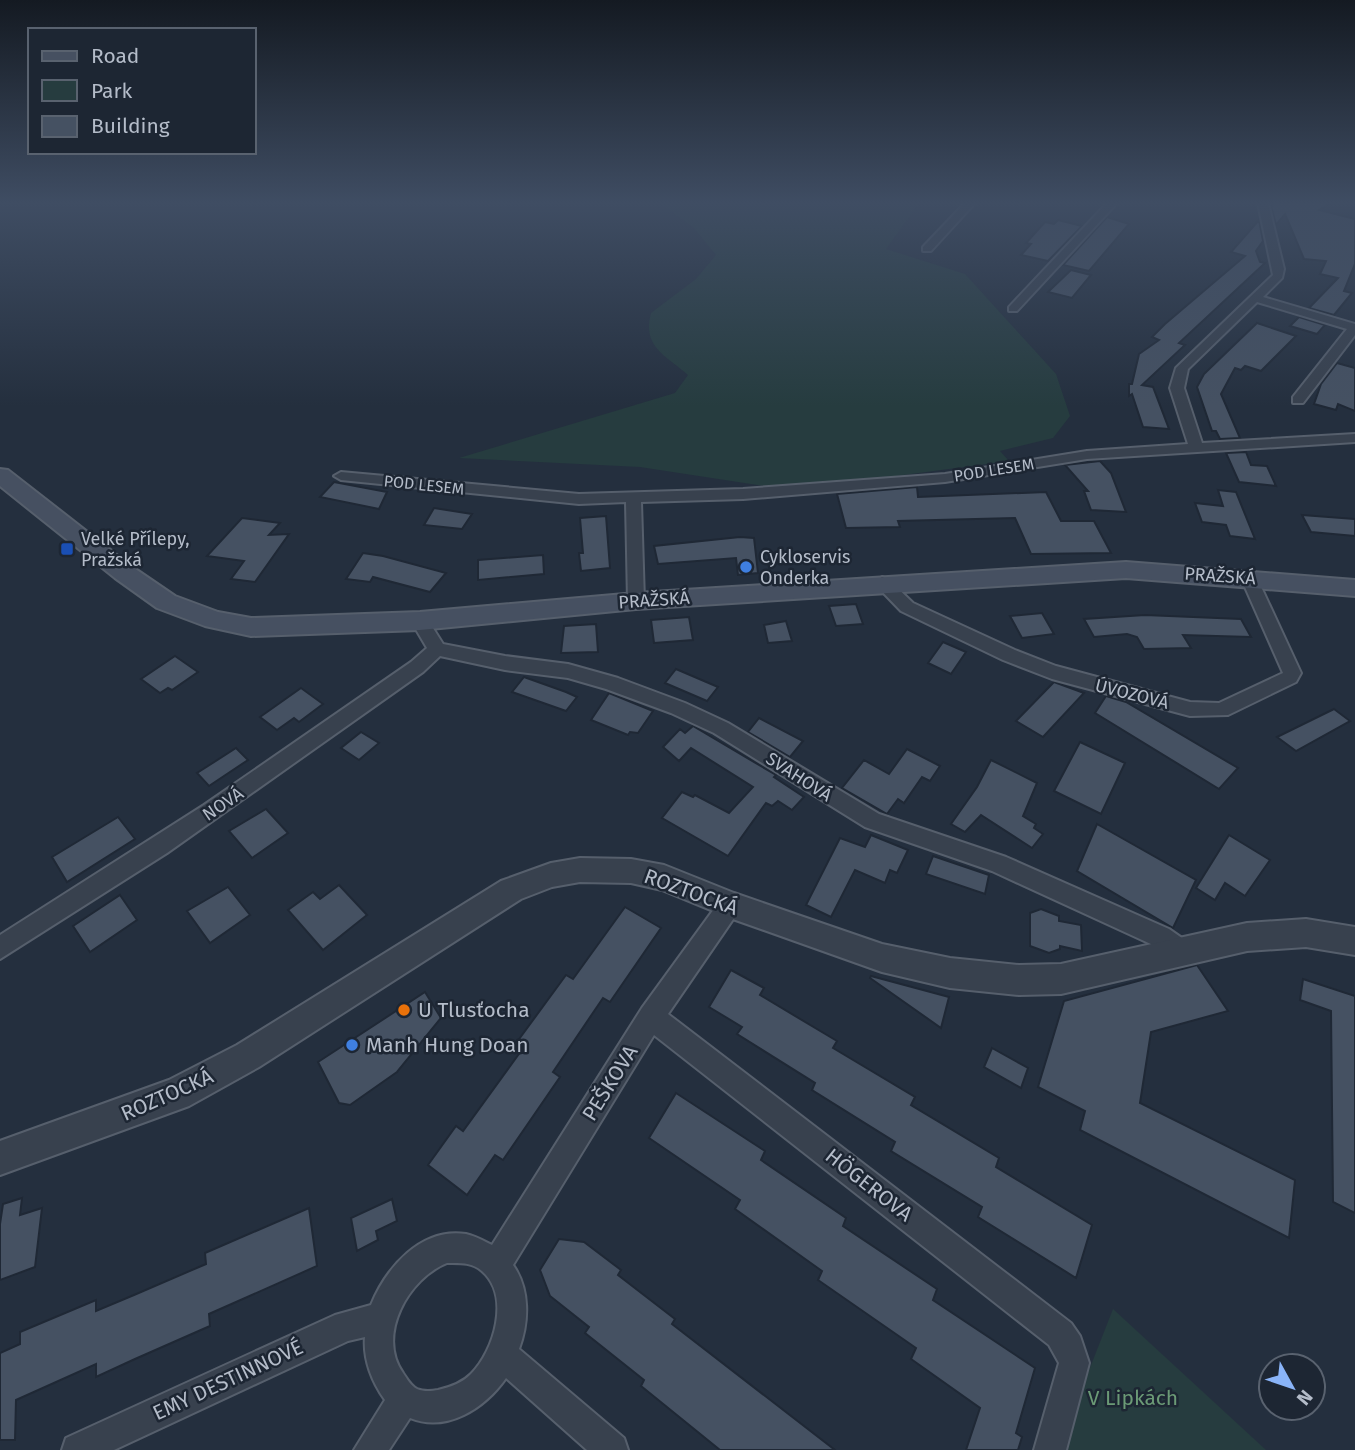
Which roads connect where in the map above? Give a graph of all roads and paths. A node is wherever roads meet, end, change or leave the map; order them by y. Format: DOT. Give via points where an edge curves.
graph roads {
  1 [pos="1049,271"];
  2 [pos="1279,271"];
  3 [pos="1255,298"];
  4 [pos="1013,309"];
  5 [pos="1354,328"];
  6 [pos="1298,400"];
  7 [pos="1355,438"];
  8 [pos="1196,448"];
  9 [pos="0,475"];
  10 [pos="341,476"];
  11 [pos="633,498"];
  12 [pos="1249,578"];
  13 [pos="882,583"];
  14 [pos="1355,588"];
  15 [pos="636,601"];
  16 [pos="419,621"];
  17 [pos="437,649"];
  18 [pos="730,905"];
  19 [pos="1355,941"];
  20 [pos="0,948"];
  21 [pos="1181,951"];
  22 [pos="651,1017"];
  23 [pos="0,1158"];
  24 [pos="496,1265"];
  25 [pos="382,1318"];
  26 [pos="504,1356"];
  27 [pos="1074,1363"];
  28 [pos="404,1399"];
  29 [pos="78,1450"];
  30 [pos="370,1450"];
  31 [pos="612,1450"];
  32 [pos="1050,1450"];
  1 -- 4 [label="street"];
  2 -- 3 [label="street"];
  3 -- 5 [label="street"];
  3 -- 8 [label="street" via="1182,368 1177,388"];
  5 -- 6 [label="street"];
  7 -- 8 [label="street, POD LESEM"];
  8 -- 11 [label="street, POD LESEM" via="1087,455 944,478"];
  9 -- 16 [label="main road, PRAŽSKÁ" via="123,572 184,610 251,627"];
  10 -- 11 [label="street, POD LESEM" via="579,499"];
  11 -- 15 [label="street"];
  12 -- 13 [label="main road, PRAŽSKÁ" via="1126,570"];
  12 -- 13 [label="street, ÚVOZOVÁ" via="1292,673 1221,710 1189,709 1052,672 907,607"];
  12 -- 14 [label="main road, PRAŽSKÁ"];
  13 -- 15 [label="main road, PRAŽSKÁ"];
  15 -- 16 [label="main road, PRAŽSKÁ"];
  16 -- 17 [label="street"];
  17 -- 20 [label="street, NOVÁ" via="255,782"];
  17 -- 21 [label="street, SVAHOVÁ" via="568,671 678,708 721,727 872,821 998,864 1161,937"];
  18 -- 21 [label="street, ROZTOCKÁ" via="882,958 950,973 1060,979"];
  18 -- 22 [label="street, PEŠKOVA"];
  18 -- 23 [label="street, ROZTOCKÁ" via="664,878 631,871 594,869 551,875 511,890 248,1056 177,1094"];
  19 -- 21 [label="street, ROZTOCKÁ" via="1306,933 1247,937"];
  22 -- 24 [label="street, PEŠKOVA"];
  22 -- 27 [label="street, HÖGEROVA" via="1060,1334"];
  24 -- 25 [label="street" via="468,1249 446,1248 423,1258 402,1276"];
  24 -- 26 [label="street" via="511,1299 512,1327"];
  25 -- 28 [label="street" via="380,1360 389,1383"];
  25 -- 29 [label="street, EMY DESTINNOVÉ" via="346,1326"];
  26 -- 28 [label="street" via="488,1381 468,1398 435,1408"];
  26 -- 31 [label="street"];
  27 -- 32 [label="street"];
  28 -- 30 [label="street"];
}
